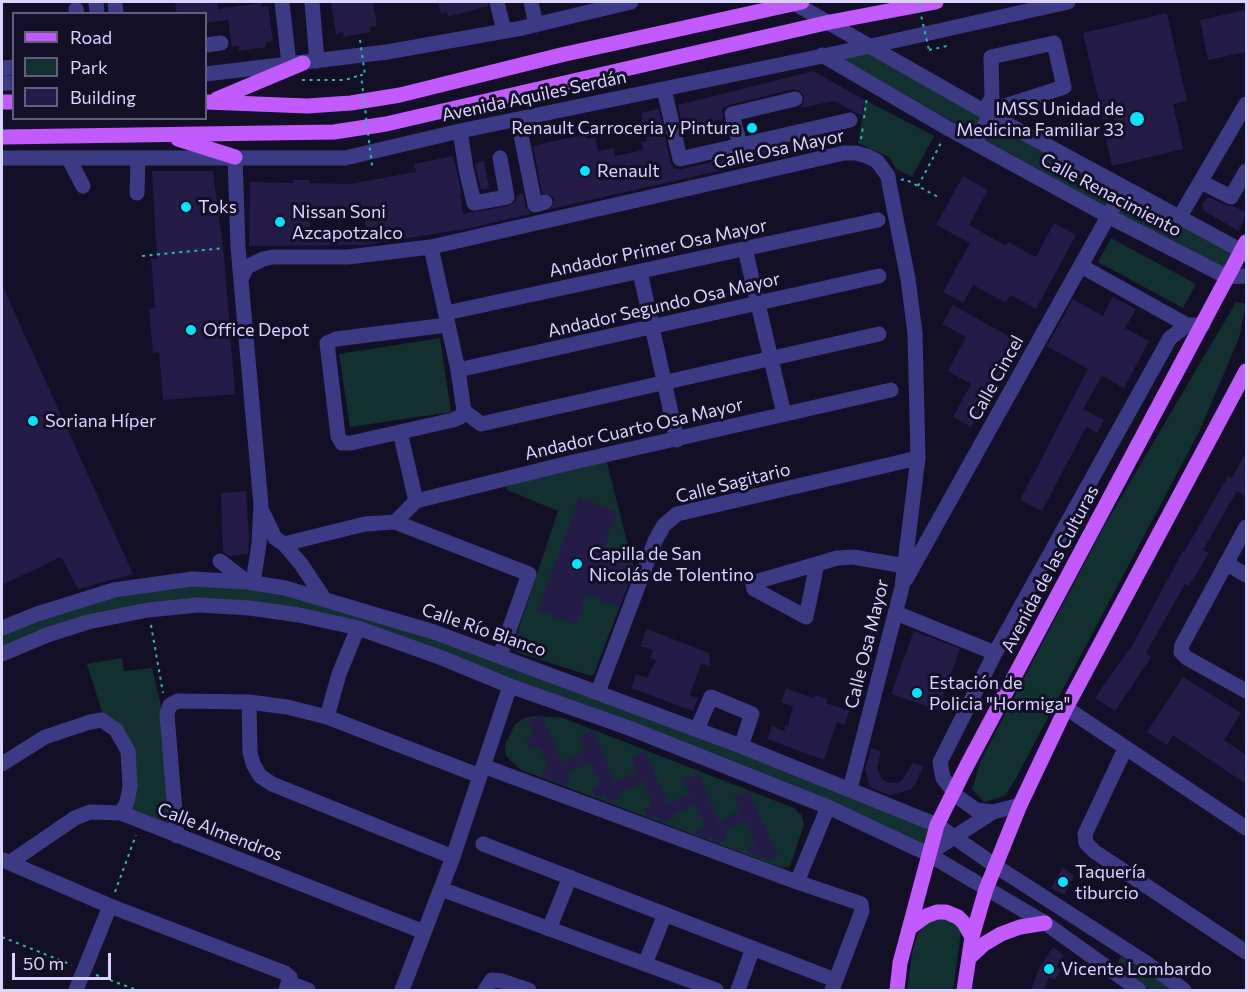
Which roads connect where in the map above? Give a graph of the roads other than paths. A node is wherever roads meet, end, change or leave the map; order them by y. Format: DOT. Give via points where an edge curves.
graph roads {
  1 [pos="282,2"];
  2 [pos="312,2"];
  3 [pos="497,2"];
  4 [pos="531,2"];
  5 [pos="631,2"];
  6 [pos="796,2"];
  7 [pos="936,2"];
  8 [pos="1068,2"];
  9 [pos="830,22"];
  10 [pos="536,25"];
  11 [pos="504,31"];
  12 [pos="871,46"];
  13 [pos="822,55"];
  14 [pos="303,63"];
  15 [pos="207,73"];
  16 [pos="664,89"];
  17 [pos="795,99"];
  18 [pos="209,102"];
  19 [pos="1246,104"];
  20 [pos="990,115"];
  21 [pos="518,120"];
  22 [pos="850,120"];
  23 [pos="460,131"];
  24 [pos="166,135"];
  25 [pos="2,137"];
  26 [pos="975,143"];
  27 [pos="740,146"];
  28 [pos="235,157"];
  29 [pos="500,158"];
  30 [pos="2,159"];
  31 [pos="69,159"];
  32 [pos="138,159"];
  33 [pos="1246,171"];
  34 [pos="1201,182"];
  35 [pos="83,186"];
  36 [pos="1124,188"];
  37 [pos="137,193"];
  38 [pos="545,202"];
  39 [pos="1108,216"];
  40 [pos="1179,218"];
  41 [pos="878,220"];
  42 [pos="431,247"];
  43 [pos="745,249"];
  44 [pos="1245,249"];
  45 [pos="1081,266"];
  46 [pos="640,272"];
  47 [pos="879,276"];
  48 [pos="1246,276"];
  49 [pos="242,277"];
  50 [pos="1227,278"];
  51 [pos="758,304"];
  52 [pos="446,319"];
  53 [pos="1187,325"];
  54 [pos="1203,325"];
  55 [pos="652,328"];
  56 [pos="879,334"];
  57 [pos="770,360"];
  58 [pos="458,370"];
  59 [pos="1246,371"];
  60 [pos="665,383"];
  61 [pos="891,390"];
  62 [pos="464,411"];
  63 [pos="783,414"];
  64 [pos="400,432"];
  65 [pos="677,440"];
  66 [pos="918,458"];
  67 [pos="416,501"];
  68 [pos="261,505"];
  69 [pos="395,522"];
  70 [pos="1246,527"];
  71 [pos="284,544"];
  72 [pos="220,561"];
  73 [pos="1226,563"];
  74 [pos="817,564"];
  75 [pos="905,566"];
  76 [pos="1246,575"];
  77 [pos="192,579"];
  78 [pos="250,583"];
  79 [pos="902,587"];
  80 [pos="325,600"];
  81 [pos="198,605"];
  82 [pos="896,613"];
  83 [pos="37,614"];
  84 [pos="2,628"];
  85 [pos="358,628"];
  86 [pos="47,635"];
  87 [pos="451,637"];
  88 [pos="995,653"];
  89 [pos="2,654"];
  90 [pos="500,655"];
  91 [pos="442,658"];
  92 [pos="510,686"];
  93 [pos="1246,691"];
  94 [pos="598,692"];
  95 [pos="249,702"];
  96 [pos="1066,708"];
  97 [pos="327,717"];
  98 [pos="697,729"];
  99 [pos="741,746"];
  100 [pos="1125,749"];
  101 [pos="2,764"];
  102 [pos="481,771"];
  103 [pos="850,789"];
  104 [pos="954,793"];
  105 [pos="1020,805"];
  106 [pos="828,807"];
  107 [pos="993,812"];
  108 [pos="121,813"];
  109 [pos="938,825"];
  110 [pos="1246,828"];
  111 [pos="177,836"];
  112 [pos="955,838"];
  113 [pos="483,844"];
  114 [pos="928,854"];
  115 [pos="453,857"];
  116 [pos="5,861"];
  117 [pos="997,867"];
  118 [pos="570,877"];
  119 [pos="797,882"];
  120 [pos="441,889"];
  121 [pos="986,890"];
  122 [pos="110,906"];
  123 [pos="665,914"];
  124 [pos="1045,923"];
  125 [pos="911,927"];
  126 [pos="549,929"];
  127 [pos="424,932"];
  128 [pos="972,937"];
  129 [pos="753,948"];
  130 [pos="1246,952"];
  131 [pos="969,958"];
  132 [pos="645,964"];
  133 [pos="488,985"];
  134 [pos="833,985"];
  135 [pos="287,987"];
  136 [pos="706,989"];
  137 [pos="76,990"];
  138 [pos="308,990"];
  139 [pos="402,990"];
  140 [pos="529,990"];
  141 [pos="738,990"];
  142 [pos="897,990"];
  143 [pos="964,990"];
  144 [pos="1139,990"];
  145 [pos="1184,990"];
  1 -- 14 [label="street"];
  2 -- 14 [label="street"];
  3 -- 11 [label="street"];
  4 -- 10 [label="street"];
  5 -- 10 [label="street"];
  6 -- 9 [label="street, Calle Renacimiento"];
  6 -- 18 [label="main road, Avenida Aquiles Serdán" via="370,100 307,106"];
  7 -- 9 [label="main road, Avenida Aquiles Serdán"];
  8 -- 12 [label="street, Avenida Aquiles Serdán"];
  9 -- 12 [label="street, Calle Renacimiento"];
  9 -- 24 [label="main road, Avenida Aquiles Serdán" via="386,124 334,132"];
  10 -- 11 [label="street"];
  11 -- 14 [label="street"];
  12 -- 13 [label="street, Avenida Aquiles Serdán"];
  12 -- 20 [label="street, Calle Renacimiento"];
  13 -- 16 [label="street, Avenida Aquiles Serdán"];
  13 -- 26 [label="street, Calle Renacimiento"];
  14 -- 15 [label="street"];
  14 -- 18 [label="main road"];
  16 -- 21 [label="street, Avenida Aquiles Serdán"];
  16 -- 27 [label="street" via="680,159"];
  17 -- 27 [label="street" via="732,114"];
  19 -- 34 [label="street"];
  20 -- 20 [label="street" via="1005,106 1064,87 1054,43 991,57"];
  20 -- 26 [label="street"];
  20 -- 36 [label="street, Calle Renacimiento"];
  21 -- 23 [label="street, Avenida Aquiles Serdán"];
  21 -- 38 [label="street" via="535,205"];
  22 -- 27 [label="street"];
  23 -- 28 [label="street, Avenida Aquiles Serdán" via="345,158"];
  23 -- 29 [label="street" via="474,203 507,197"];
  24 -- 25 [label="main road, Avenida Aquiles Serdán"];
  24 -- 28 [label="main road"];
  26 -- 39 [label="street, Calle Renacimiento"];
  28 -- 32 [label="street, Avenida Aquiles Serdán"];
  28 -- 49 [label="street"];
  30 -- 31 [label="street, Avenida Aquiles Serdán"];
  31 -- 32 [label="street, Avenida Aquiles Serdán"];
  31 -- 35 [label="street"];
  32 -- 37 [label="street"];
  33 -- 34 [label="street" via="1231,197"];
  34 -- 40 [label="street"];
  36 -- 39 [label="street, Calle Cincel"];
  36 -- 40 [label="street, Calle Renacimiento"];
  39 -- 45 [label="street, Calle Cincel"];
  39 -- 50 [label="street, Calle Renacimiento"];
  40 -- 44 [label="street, Calle Renacimiento"];
  41 -- 43 [label="street, Andador Primer Osa Mayor"];
  42 -- 49 [label="street, Calle Osa Mayor" via="348,257 273,257 253,262"];
  42 -- 52 [label="street"];
  42 -- 66 [label="street, Calle Osa Mayor" via="844,153 872,158 888,176 908,279 917,368"];
  43 -- 46 [label="street, Andador Primer Osa Mayor"];
  43 -- 51 [label="street"];
  44 -- 50 [label="main road, Avenida de las Culturas"];
  45 -- 53 [label="street"];
  45 -- 79 [label="street, Calle Cincel"];
  46 -- 52 [label="street, Andador Primer Osa Mayor"];
  46 -- 55 [label="street"];
  47 -- 51 [label="street, Andador Segundo Osa Mayor"];
  48 -- 50 [label="street"];
  49 -- 68 [label="street"];
  50 -- 54 [label="main road, Avenida de las Culturas"];
  51 -- 55 [label="street, Andador Segundo Osa Mayor"];
  51 -- 57 [label="street"];
  52 -- 58 [label="street"];
  52 -- 64 [label="street, Andador Primer Osa Mayor" via="327,343 342,443"];
  53 -- 54 [label="street"];
  53 -- 88 [label="street" via="1170,338"];
  54 -- 104 [label="main road, Avenida de las Culturas"];
  55 -- 58 [label="street, Andador Segundo Osa Mayor"];
  55 -- 60 [label="street"];
  56 -- 57 [label="street"];
  57 -- 60 [label="street"];
  57 -- 63 [label="street"];
  58 -- 62 [label="street"];
  59 -- 96 [label="main road"];
  60 -- 62 [label="street" via="481,424"];
  60 -- 65 [label="street"];
  61 -- 63 [label="street, Andador Cuarto Osa Mayor"];
  62 -- 64 [label="street" via="453,420"];
  63 -- 65 [label="street, Andador Cuarto Osa Mayor"];
  64 -- 67 [label="street"];
  65 -- 67 [label="street, Andador Cuarto Osa Mayor"];
  66 -- 75 [label="street, Calle Osa Mayor"];
  66 -- 94 [label="street, Calle Sagitario" via="677,514 664,525 655,541"];
  67 -- 69 [label="street"];
  68 -- 71 [label="street" via="271,532"];
  68 -- 78 [label="street" via="259,544"];
  69 -- 71 [label="street" via="365,524"];
  69 -- 90 [label="street" via="529,574"];
  70 -- 73 [label="street"];
  71 -- 80 [label="street"];
  72 -- 78 [label="street"];
  73 -- 76 [label="street"];
  73 -- 93 [label="street" via="1181,652"];
  74 -- 75 [label="street" via="853,557"];
  75 -- 79 [label="street, Calle Osa Mayor"];
  77 -- 78 [label="street, Calle Río Blanco"];
  77 -- 81 [label="street"];
  77 -- 83 [label="street, Calle Río Blanco" via="114,590"];
  78 -- 80 [label="street, Calle Río Blanco"];
  79 -- 82 [label="street, Calle Osa Mayor"];
  80 -- 87 [label="street, Calle Río Blanco"];
  81 -- 85 [label="street" via="299,615"];
  81 -- 86 [label="street" via="148,610"];
  82 -- 88 [label="street"];
  82 -- 103 [label="street, Calle Osa Mayor"];
  83 -- 84 [label="street, Calle Río Blanco"];
  83 -- 86 [label="street"];
  85 -- 91 [label="street"];
  85 -- 97 [label="street"];
  86 -- 89 [label="street"];
  87 -- 90 [label="street, Calle Río Blanco"];
  87 -- 91 [label="street"];
  88 -- 104 [label="street" via="940,762 943,778"];
  90 -- 94 [label="street, Calle Río Blanco"];
  91 -- 92 [label="street"];
  92 -- 102 [label="street"];
  92 -- 106 [label="street" via="630,728"];
  94 -- 98 [label="street, Calle Río Blanco"];
  95 -- 97 [label="street"];
  95 -- 111 [label="street" via="178,701 169,710"];
  95 -- 115 [label="street" via="250,752 260,776"];
  96 -- 100 [label="street"];
  96 -- 105 [label="main road"];
  97 -- 102 [label="street"];
  98 -- 99 [label="street, Calle Río Blanco"];
  98 -- 99 [label="street" via="711,697 752,714"];
  99 -- 103 [label="street, Calle Río Blanco"];
  100 -- 110 [label="street"];
  100 -- 130 [label="street" via="1085,834 1086,843"];
  101 -- 108 [label="street" via="45,737 102,720 116,730 128,752 130,787"];
  102 -- 115 [label="street"];
  102 -- 119 [label="street"];
  103 -- 109 [label="street, Calle Río Blanco"];
  104 -- 107 [label="street" via="976,810"];
  104 -- 109 [label="main road, Avenida de las Culturas"];
  105 -- 107 [label="street"];
  105 -- 117 [label="main road"];
  106 -- 114 [label="street"];
  106 -- 119 [label="street"];
  107 -- 112 [label="street"];
  108 -- 111 [label="street, Calle Almendros"];
  108 -- 116 [label="street, Calle Almendros" via="90,812 75,818"];
  109 -- 112 [label="street, Calle Río Blanco"];
  109 -- 114 [label="main road, Avenida de las Culturas"];
  111 -- 127 [label="street, Calle Almendros"];
  112 -- 114 [label="street"];
  112 -- 117 [label="street, Calle Río Blanco"];
  113 -- 118 [label="street"];
  114 -- 121 [label="street"];
  114 -- 125 [label="main road, Avenida de las Culturas"];
  115 -- 120 [label="street"];
  116 -- 122 [label="street"];
  117 -- 121 [label="main road"];
  117 -- 145 [label="street, Calle Río Blanco"];
  118 -- 123 [label="street"];
  118 -- 126 [label="street"];
  119 -- 134 [label="street" via="861,904 862,911"];
  120 -- 126 [label="street"];
  120 -- 127 [label="street"];
  121 -- 124 [label="street"];
  121 -- 128 [label="main road"];
  122 -- 135 [label="street" via="285,973 290,977"];
  122 -- 137 [label="street"];
  123 -- 129 [label="street"];
  123 -- 132 [label="street"];
  124 -- 131 [label="main road" via="1001,934"];
  124 -- 144 [label="street"];
  125 -- 128 [label="main road" via="927,916 946,912 964,922"];
  125 -- 142 [label="main road, Avenida de las Culturas"];
  126 -- 132 [label="street"];
  127 -- 139 [label="street"];
  128 -- 131 [label="main road"];
  129 -- 134 [label="street"];
  129 -- 141 [label="street"];
  131 -- 143 [label="main road"];
  132 -- 136 [label="street"];
  133 -- 140 [label="street" via="502,981"];
  135 -- 138 [label="street"];
}
